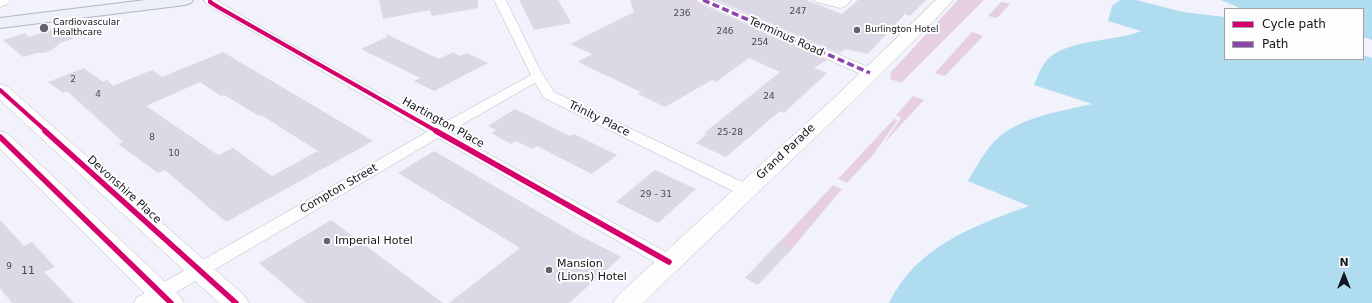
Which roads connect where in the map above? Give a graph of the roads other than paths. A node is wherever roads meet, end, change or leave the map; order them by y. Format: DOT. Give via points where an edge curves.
graph roads {
  1 [pos="4,0"];
  2 [pos="185,0"];
  3 [pos="210,0"];
  4 [pos="500,0"];
  5 [pos="703,0"];
  6 [pos="820,0"];
  7 [pos="945,0"];
  8 [pos="0,2"];
  9 [pos="843,2"];
  10 [pos="47,17"];
  11 [pos="0,18"];
  12 [pos="0,24"];
  13 [pos="870,73"];
  14 [pos="538,77"];
  15 [pos="0,90"];
  16 [pos="438,132"];
  17 [pos="0,137"];
  18 [pos="745,190"];
  19 [pos="669,262"];
  20 [pos="198,270"];
  21 [pos="158,300"];
  22 [pos="236,303"];
  23 [pos="626,303"];
  1 -- 8 [label="main road"];
  2 -- 10 [label="main road"];
  3 -- 16 [label="street, Hartington Place" via="258,31"];
  4 -- 14 [label="street, Trinity Place"];
  5 -- 13 [label="street, Terminus Road"];
  6 -- 9 [label="street"];
  7 -- 13 [label="main road, Grand Parade"];
  10 -- 11 [label="main road"];
  10 -- 12 [label="main road"];
  13 -- 18 [label="main road, Grand Parade"];
  14 -- 16 [label="street, Compton Street"];
  14 -- 18 [label="street, Trinity Place" via="549,95"];
  15 -- 20 [label="main road, Devonshire Place"];
  16 -- 19 [label="street, Hartington Place"];
  16 -- 20 [label="street, Compton Street"];
  17 -- 21 [label="main road"];
  18 -- 19 [label="main road, Grand Parade"];
  19 -- 23 [label="main road, Grand Parade"];
  20 -- 21 [label="street, Compton Street"];
  20 -- 22 [label="main road, Devonshire Place"];
}
